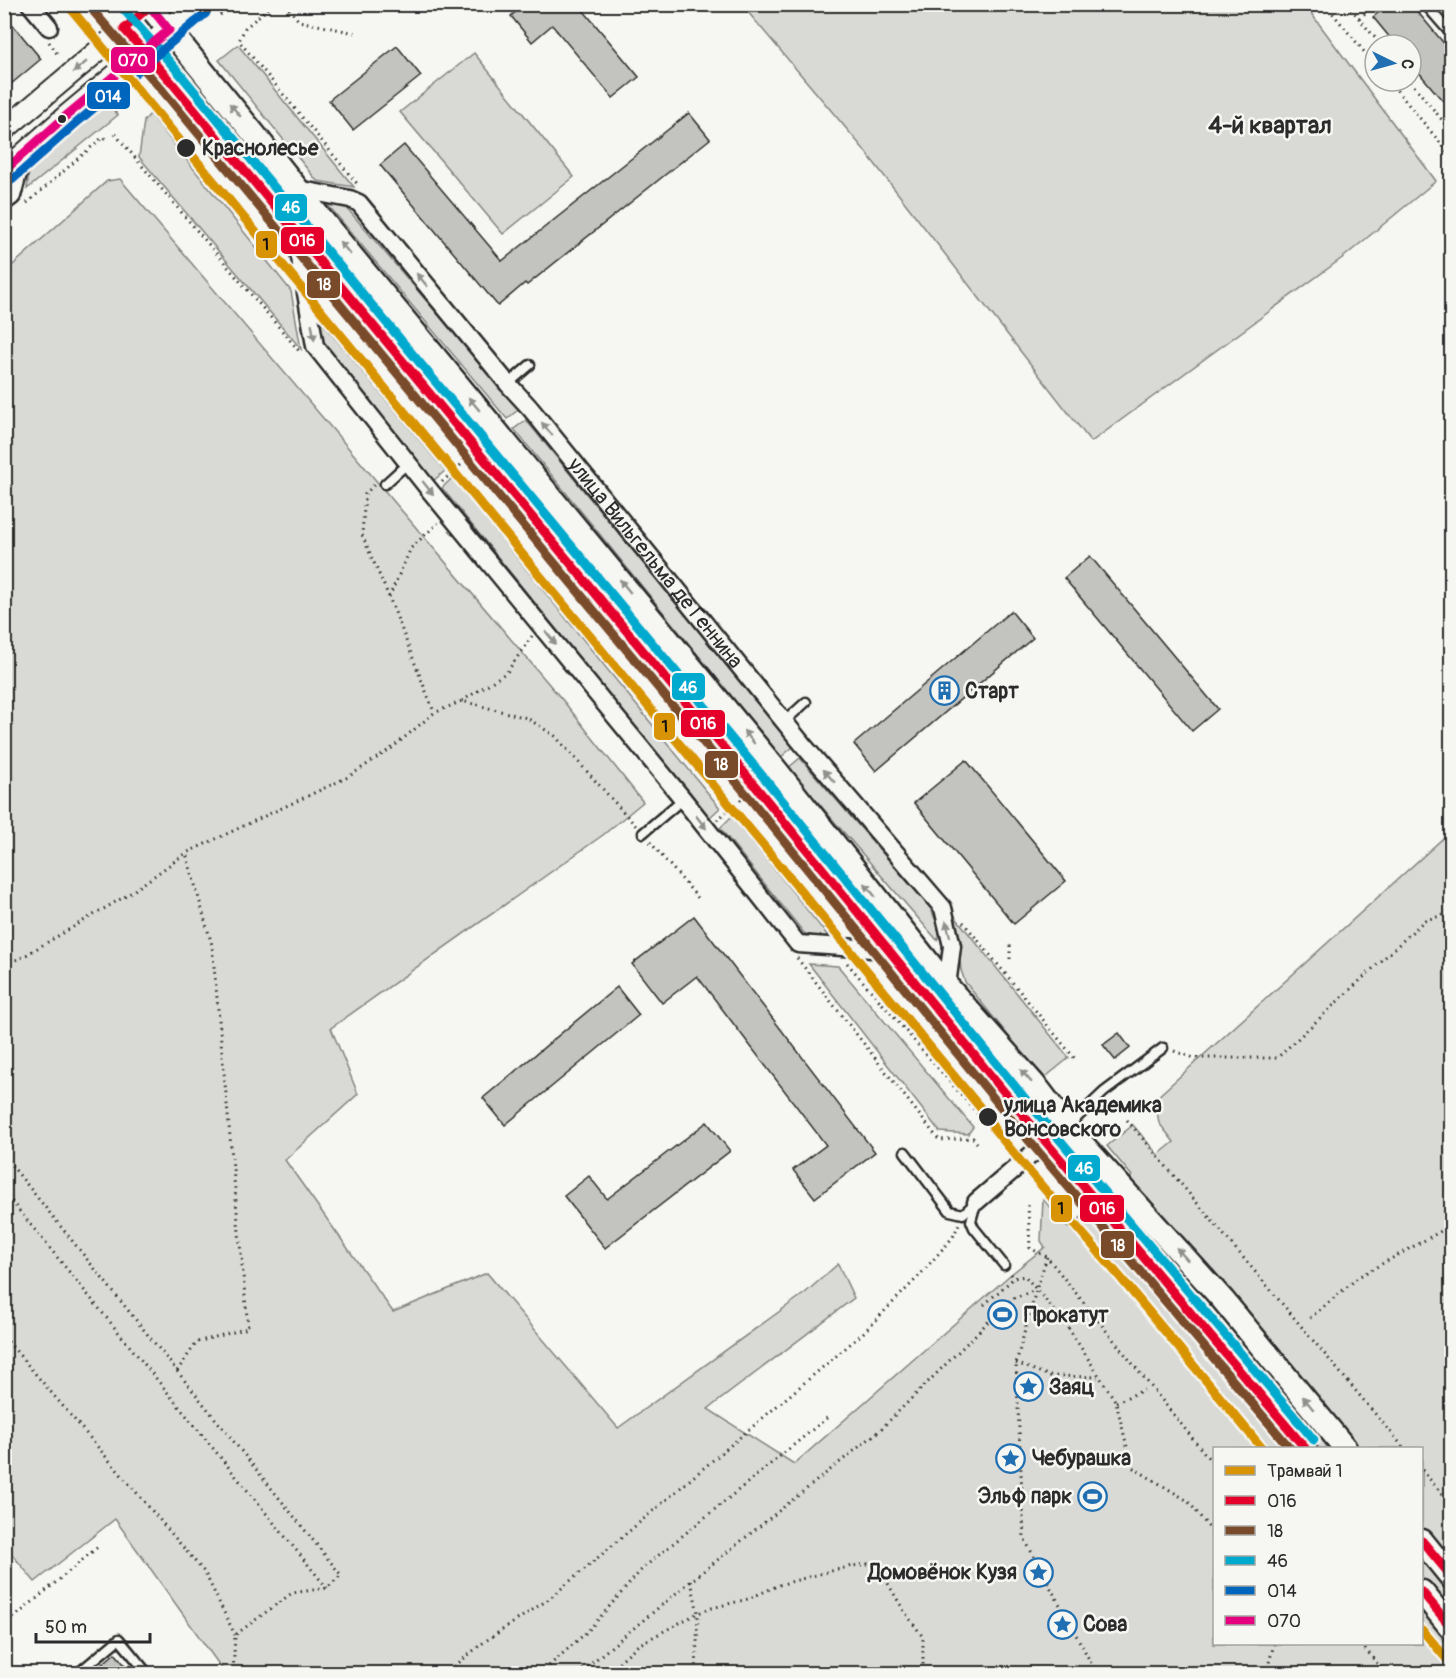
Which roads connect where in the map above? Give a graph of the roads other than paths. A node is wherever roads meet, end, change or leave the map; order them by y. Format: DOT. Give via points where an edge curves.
graph roads {
  1 [pos="30,4"];
  2 [pos="103,4"];
  3 [pos="198,4"];
  4 [pos="1425,4"];
  5 [pos="150,5"];
  6 [pos="49,27"];
  7 [pos="124,29"];
  8 [pos="169,30"];
  9 [pos="1452,35"];
  10 [pos="144,51"];
  11 [pos="4,130"];
  12 [pos="23,155"];
  13 [pos="4,171"];
  14 [pos="297,189"];
  15 [pos="9,208"];
  16 [pos="296,233"];
  17 [pos="530,365"];
  18 [pos="508,384"];
  19 [pos="408,463"];
  20 [pos="385,484"];
  21 [pos="806,702"];
  22 [pos="784,722"];
  23 [pos="683,799"];
  24 [pos="643,833"];
  25 [pos="887,950"];
  26 [pos="947,986"];
  27 [pos="1163,1048"];
  28 [pos="1067,1127"];
  29 [pos="1046,1142"];
  30 [pos="905,1152"];
  31 [pos="976,1202"];
  32 [pos="1004,1265"];
  33 [pos="1303,1447"];
  34 [pos="1343,1447"];
  35 [pos="1423,1542"];
  36 [pos="1452,1578"];
  37 [pos="1423,1593"];
  38 [pos="1452,1629"];
  39 [pos="77,1674"];
  40 [pos="148,1674"];
  1 -- 6 [label="street"];
  2 -- 7 [label="main road"];
  3 -- 8 [label="main road"];
  4 -- 9 [label="lane"];
  5 -- 7 [label="main road"];
  5 -- 8 [label="main road, улица Вильгельма де Геннина"];
  7 -- 10 [label="main road"];
  7 -- 11 [label="street, one-way"];
  8 -- 10 [label="main road"];
  14 -- 8 [label="main road, улица Вильгельма де Геннина, one-way"];
  10 -- 12 [label="street"];
  10 -- 16 [label="main road"];
  12 -- 13 [label="street"];
  12 -- 15 [label="street"];
  18 -- 14 [label="street, улица Вильгельма де Геннина, one-way" via="359,203"];
  26 -- 14 [label="main road, улица Вильгельма де Геннина, one-way" via="776,770"];
  16 -- 19 [label="street, one-way" via="315,346"];
  16 -- 25 [label="main road"];
  17 -- 18 [label="lane"];
  22 -- 18 [label="street, улица Вильгельма де Геннина, one-way"];
  19 -- 20 [label="lane"];
  19 -- 23 [label="street, one-way"];
  21 -- 22 [label="lane"];
  26 -- 22 [label="street, улица Вильгельма де Геннина, one-way" via="952,946 943,908"];
  23 -- 24 [label="lane"];
  23 -- 25 [label="street, one-way" via="798,944"];
  25 -- 29 [label="main road"];
  28 -- 26 [label="main road, улица Вильгельма де Геннина, one-way"];
  27 -- 28 [label="lane" via="1104,1092"];
  28 -- 29 [label="street"];
  34 -- 28 [label="main road, улица Вильгельма де Геннина, one-way" via="1223,1300"];
  29 -- 31 [label="street"];
  29 -- 33 [label="main road"];
  30 -- 31 [label="lane" via="950,1211 963,1215"];
  31 -- 32 [label="lane" via="971,1221 974,1228"];
  35 -- 36 [label="main road"];
  37 -- 38 [label="main road"];
  39 -- 40 [label="lane" via="120,1639"];
}
